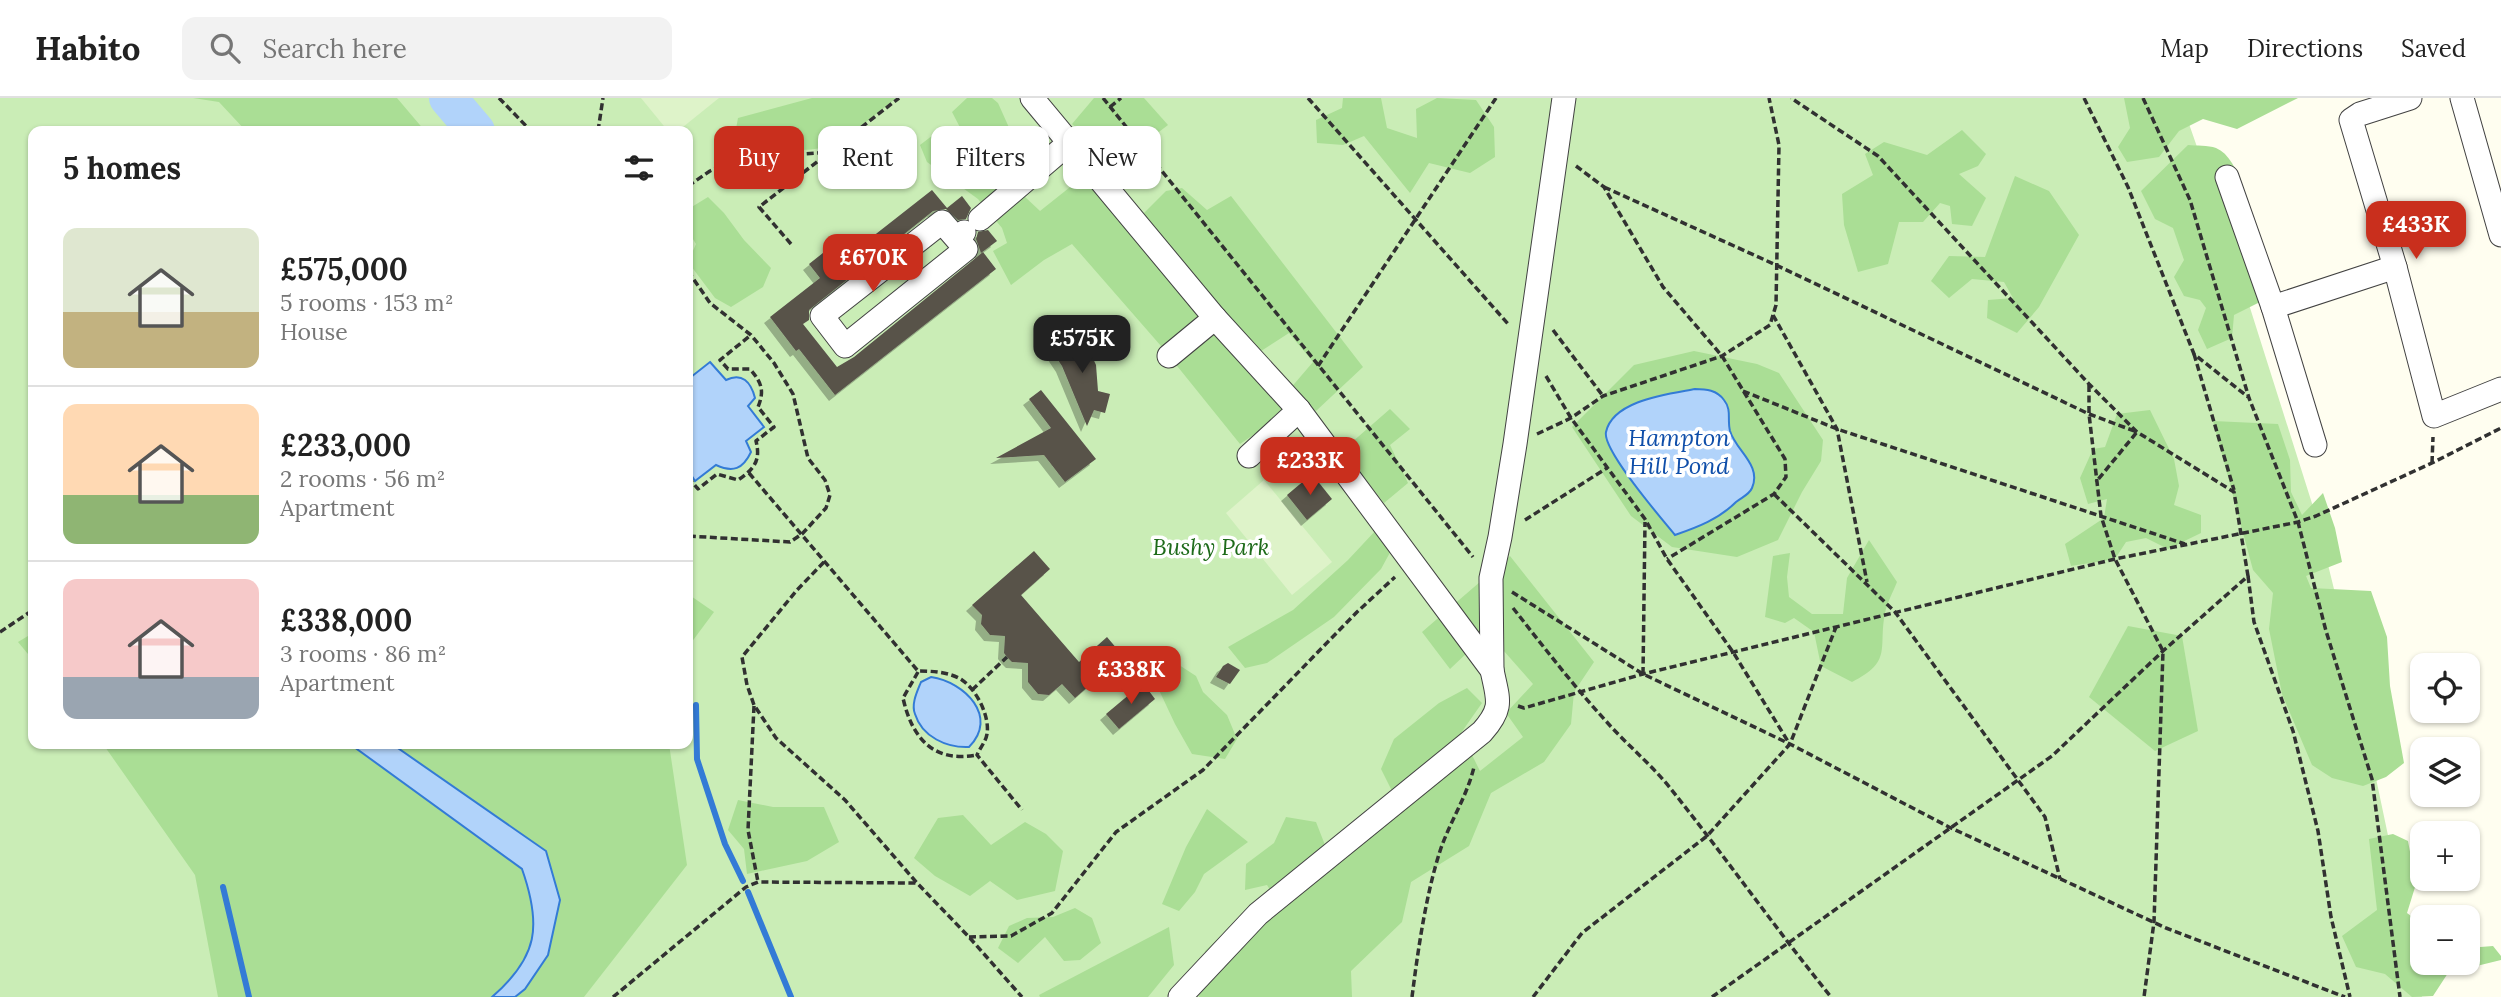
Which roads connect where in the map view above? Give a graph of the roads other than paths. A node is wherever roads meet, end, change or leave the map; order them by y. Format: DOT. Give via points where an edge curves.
graph roads {
  1 [pos="1032,98"];
  2 [pos="1564,98"];
  3 [pos="2410,98"];
  4 [pos="2462,98"];
  5 [pos="1063,136"];
  6 [pos="1063,148"];
  7 [pos="2227,177"];
  8 [pos="1107,189"];
  9 [pos="967,230"];
  10 [pos="2500,232"];
  11 [pos="2395,267"];
  12 [pos="2273,307"];
  13 [pos="1215,318"];
  14 [pos="1168,356"];
  15 [pos="2501,389"];
  16 [pos="1299,410"];
  17 [pos="2315,445"];
  18 [pos="1249,456"];
  19 [pos="1492,670"];
  20 [pos="1180,997"];
  1 -- 5 [label="street"];
  2 -- 19 [label="street" via="1515,444 1491,578"];
  3 -- 11 [label="street" via="2351,120"];
  4 -- 10 [label="street"];
  6 -- 9 [label="street"];
  7 -- 12 [label="street"];
  8 -- 13 [label="street"];
  9 -- 9 [label="street" via="965,249 845,346 822,316 942,222"];
  11 -- 12 [label="street"];
  11 -- 15 [label="street" via="2434,416"];
  12 -- 17 [label="street"];
  13 -- 14 [label="street"];
  13 -- 16 [label="street"];
  16 -- 18 [label="street"];
  16 -- 19 [label="street"];
  19 -- 20 [label="street" via="1499,702 1495,717 1482,732 1258,914"];
}
